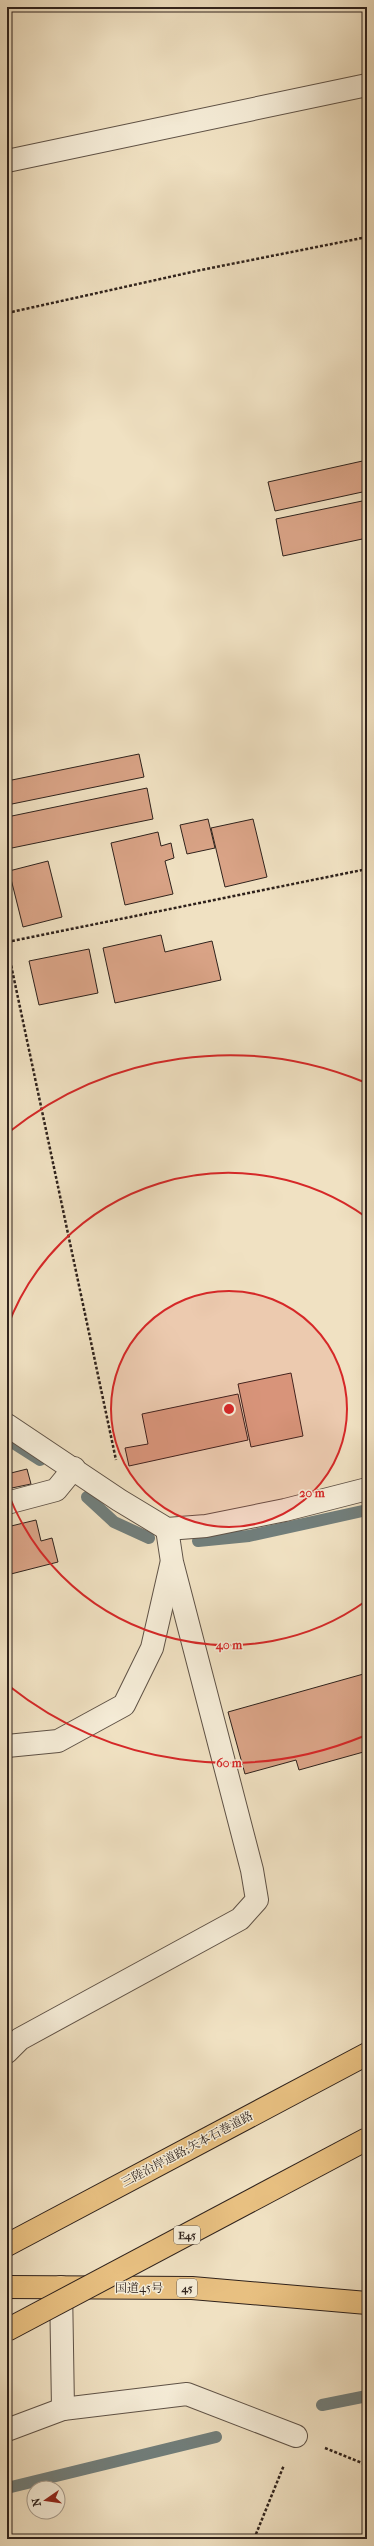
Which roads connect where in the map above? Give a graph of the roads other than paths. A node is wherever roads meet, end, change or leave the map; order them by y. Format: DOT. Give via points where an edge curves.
graph roads {
  1 [pos="367,85"];
  2 [pos="7,161"];
  3 [pos="7,1425"];
  4 [pos="74,1468"];
  5 [pos="367,1489"];
  6 [pos="7,1503"];
  7 [pos="167,1529"];
  8 [pos="172,1562"];
  9 [pos="7,1746"];
  10 [pos="7,2052"];
  11 [pos="367,2054"];
  12 [pos="367,2139"];
  13 [pos="7,2245"];
  14 [pos="7,2287"];
  15 [pos="61,2287"];
  16 [pos="367,2303"];
  17 [pos="7,2330"];
  18 [pos="63,2409"];
  19 [pos="7,2430"];
  20 [pos="296,2436"];
  1 -- 2 [label="street"];
  3 -- 4 [label="street"];
  4 -- 6 [label="street" via="56,1490"];
  4 -- 7 [label="street" via="119,1500"];
  5 -- 7 [label="street" via="278,1512 206,1526"];
  7 -- 8 [label="street"];
  8 -- 9 [label="street" via="152,1648 124,1705 58,1741"];
  8 -- 10 [label="street" via="252,1870 257,1900 240,1920 20,2039"];
  11 -- 13 [label="highway, 三陸沿岸道路;矢本石巻道路"];
  12 -- 17 [label="highway, E45, bridge"];
  14 -- 15 [label="highway, 国道45号 / 45"];
  15 -- 16 [label="highway, 国道45号 / 45" via="192,2288"];
  15 -- 18 [label="street"];
  18 -- 19 [label="street"];
  18 -- 20 [label="street" via="187,2394"];
}
